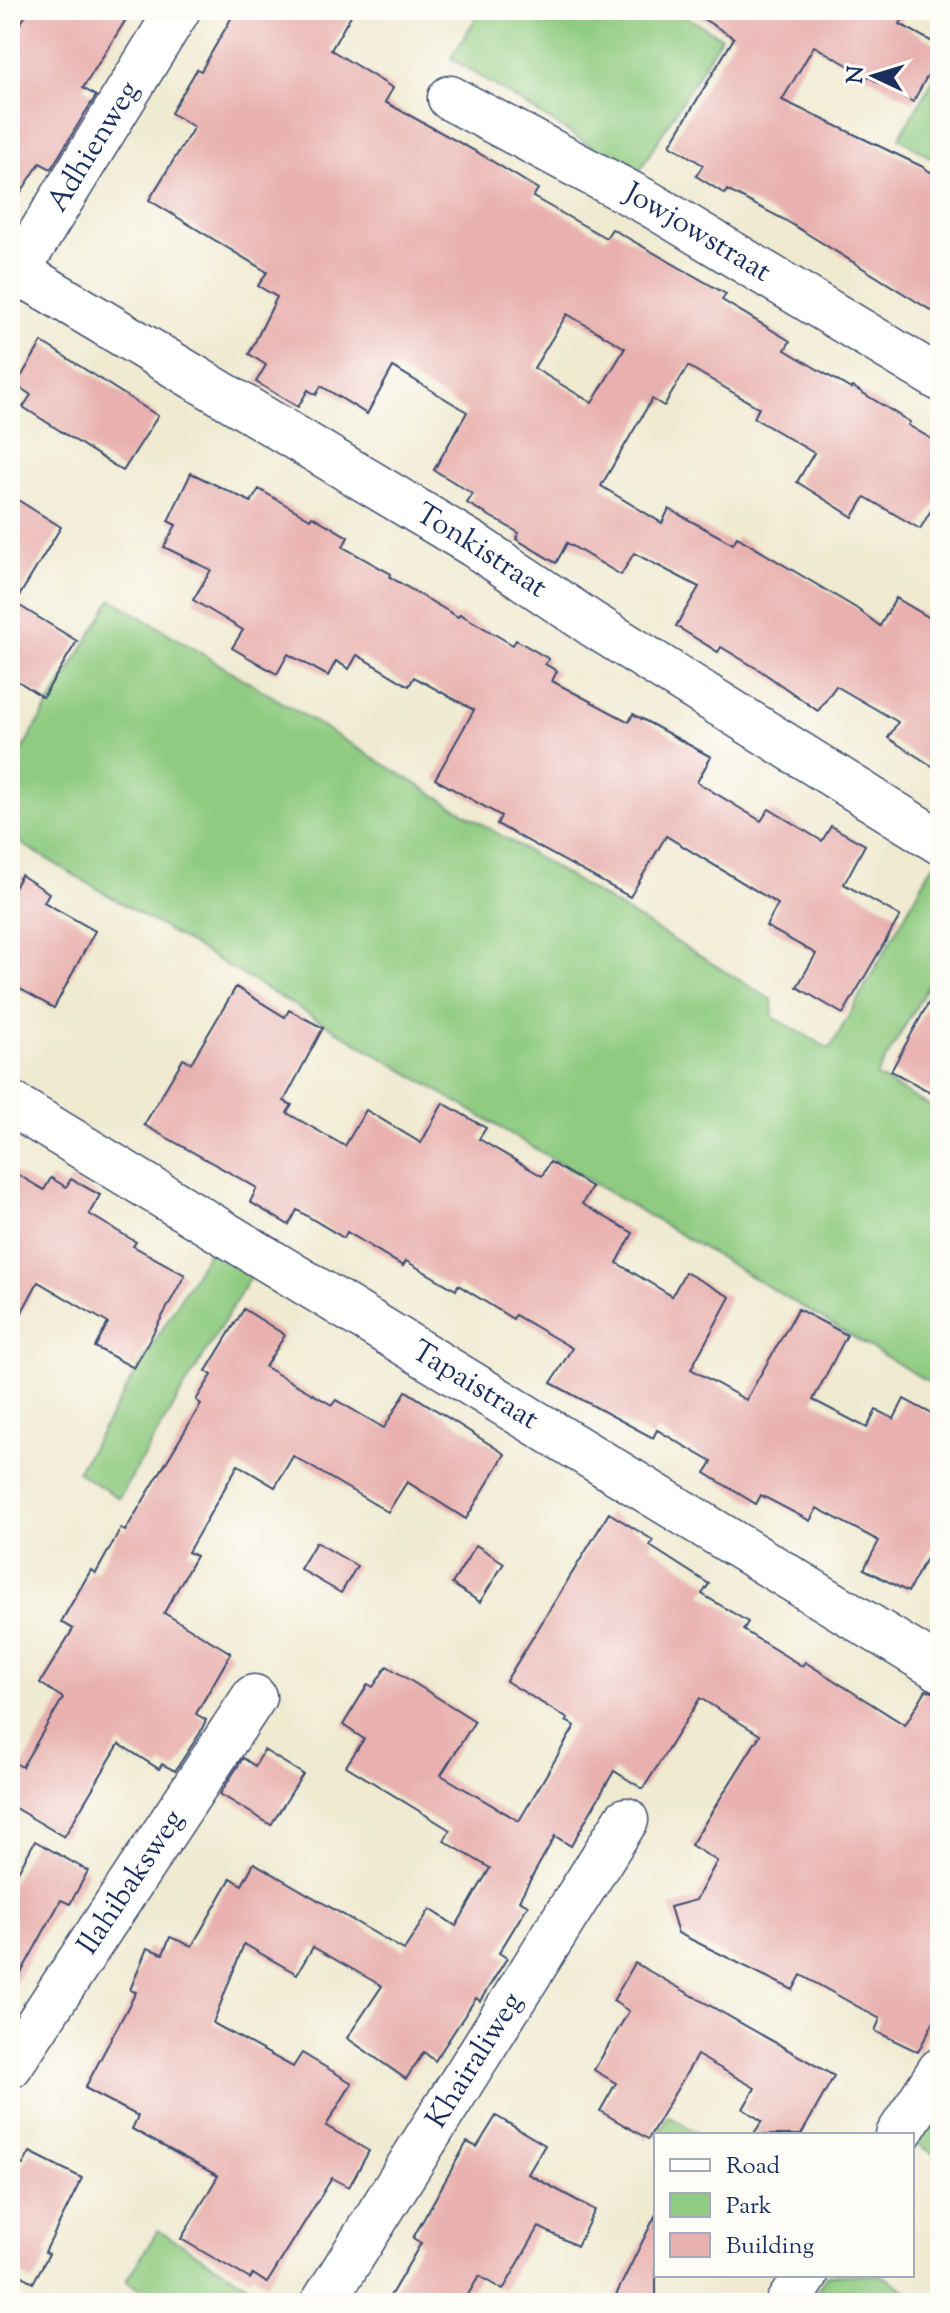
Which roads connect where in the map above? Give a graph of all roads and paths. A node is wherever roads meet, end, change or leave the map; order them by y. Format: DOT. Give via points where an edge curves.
graph roads {
  1 [pos="178,10"];
  2 [pos="450,98"];
  3 [pos="14,277"];
  4 [pos="940,379"];
  5 [pos="940,842"];
  6 [pos="10,1103"];
  7 [pos="940,1669"];
  8 [pos="254,1697"];
  9 [pos="626,1820"];
  10 [pos="10,2066"];
  11 [pos="940,2070"];
  12 [pos="899,2133"];
  13 [pos="805,2277"];
  14 [pos="323,2303"];
  15 [pos="788,2303"];
  1 -- 3 [label="street, Adhienweg"];
  2 -- 4 [label="street, Jowjowstraat" via="650,204"];
  3 -- 5 [label="street, Tonkistraat" via="474,545"];
  6 -- 7 [label="street, Tapaistraat"];
  8 -- 10 [label="street, Ilahibaksweg"];
  9 -- 14 [label="street, Khairaliweg"];
  11 -- 12 [label="street"];
  13 -- 15 [label="street"];
}
